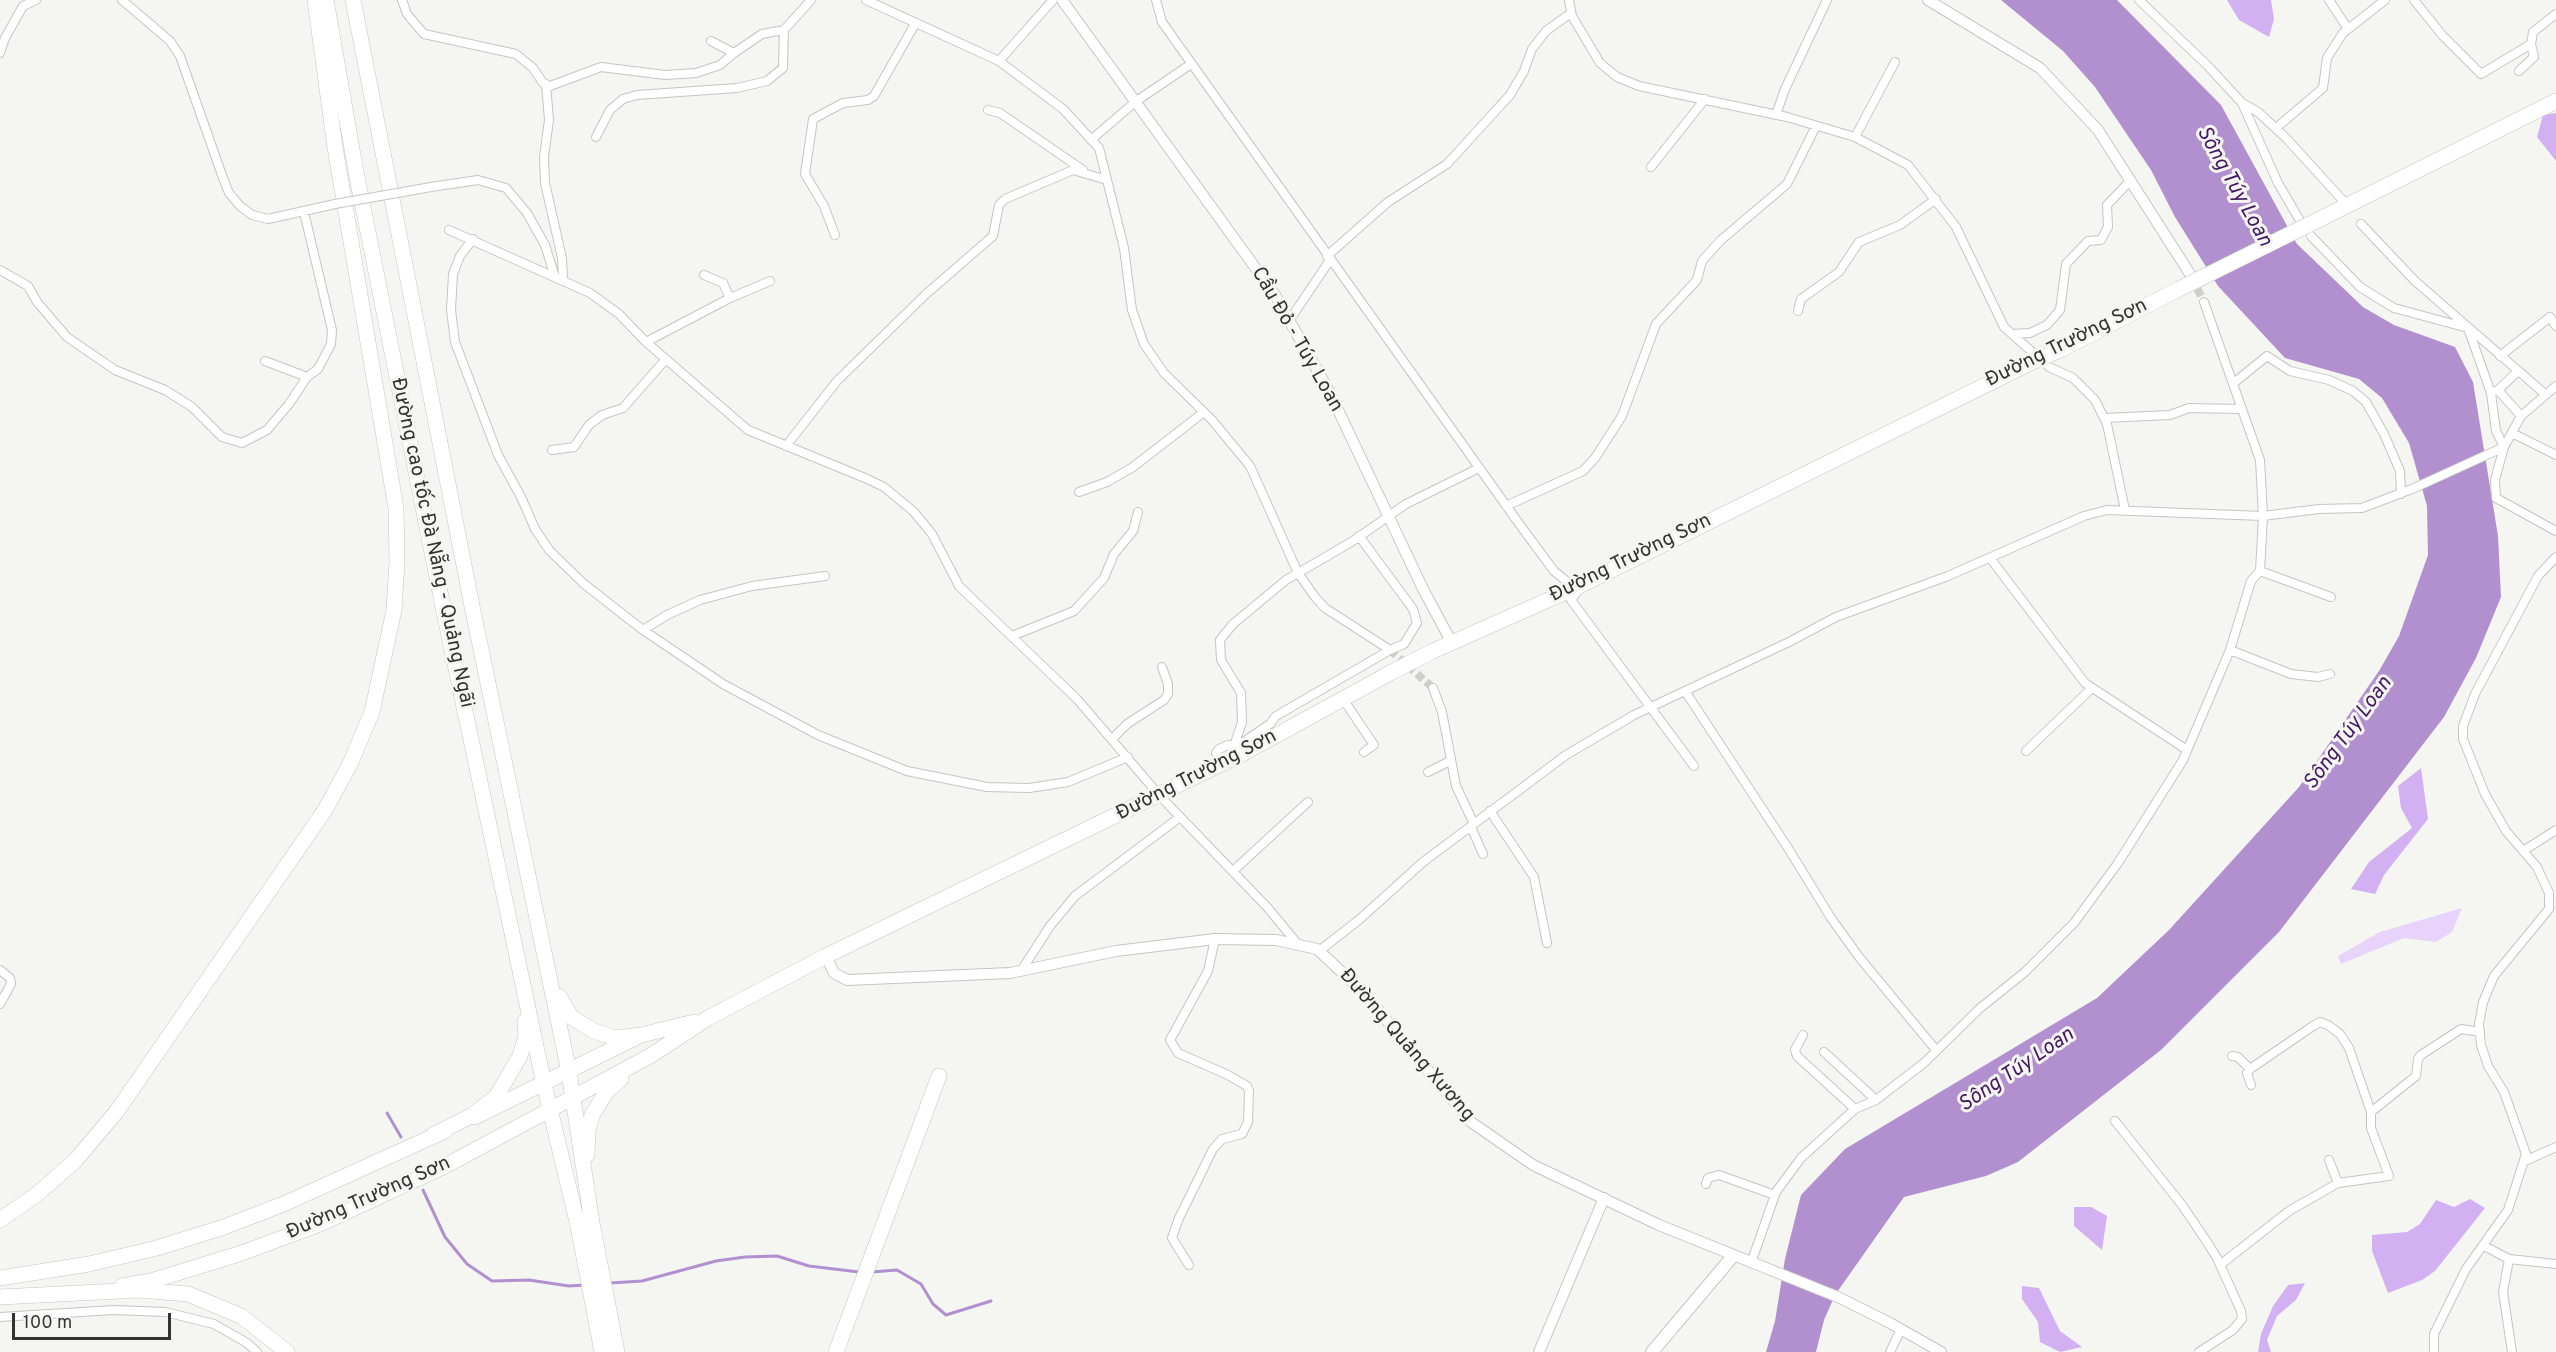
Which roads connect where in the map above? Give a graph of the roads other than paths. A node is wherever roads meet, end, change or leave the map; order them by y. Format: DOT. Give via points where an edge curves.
graph roads {
  1 [pos="36,0"];
  2 [pos="122,0"];
  3 [pos="315,0"];
  4 [pos="327,0"];
  5 [pos="353,0"];
  6 [pos="402,0"];
  7 [pos="812,0"];
  8 [pos="866,0"];
  9 [pos="1053,0"];
  10 [pos="1062,0"];
  11 [pos="1156,0"];
  12 [pos="1569,0"];
  13 [pos="1827,0"];
  14 [pos="1928,0"];
  15 [pos="2139,0"];
  16 [pos="2329,0"];
  17 [pos="2385,0"];
  18 [pos="2414,0"];
  19 [pos="1571,13"];
  20 [pos="2556,14"];
  21 [pos="915,24"];
  22 [pos="2348,29"];
  23 [pos="784,30"];
  24 [pos="711,41"];
  25 [pos="2531,44"];
  26 [pos="0,53"];
  27 [pos="734,53"];
  28 [pos="999,61"];
  29 [pos="1895,62"];
  30 [pos="1191,64"];
  31 [pos="2519,71"];
  32 [pos="546,84"];
  33 [pos="1705,99"];
  34 [pos="2556,101"];
  35 [pos="1136,102"];
  36 [pos="2241,103"];
  37 [pos="988,110"];
  38 [pos="1776,115"];
  39 [pos="1816,126"];
  40 [pos="2276,128"];
  41 [pos="596,137"];
  42 [pos="1855,137"];
  43 [pos="1091,140"];
  44 [pos="1651,167"];
  45 [pos="1086,172"];
  46 [pos="1107,180"];
  47 [pos="2131,180"];
  48 [pos="1936,199"];
  49 [pos="2348,205"];
  50 [pos="304,212"];
  51 [pos="2299,219"];
  52 [pos="2361,224"];
  53 [pos="449,230"];
  54 [pos="836,235"];
  55 [pos="2312,236"];
  56 [pos="473,239"];
  57 [pos="1328,258"];
  58 [pos="0,270"];
  59 [pos="554,274"];
  60 [pos="2190,274"];
  61 [pos="704,275"];
  62 [pos="563,279"];
  63 [pos="770,281"];
  64 [pos="730,298"];
  65 [pos="2204,302"];
  66 [pos="1798,310"];
  67 [pos="1290,321"];
  68 [pos="2556,326"];
  69 [pos="2468,328"];
  70 [pos="2012,334"];
  71 [pos="646,342"];
  72 [pos="2500,356"];
  73 [pos="666,359"];
  74 [pos="265,361"];
  75 [pos="2518,371"];
  76 [pos="306,377"];
  77 [pos="2235,382"];
  78 [pos="2556,386"];
  79 [pos="2495,392"];
  80 [pos="2545,394"];
  81 [pos="2242,409"];
  82 [pos="1204,412"];
  83 [pos="2521,416"];
  84 [pos="2104,418"];
  85 [pos="2512,433"];
  86 [pos="786,446"];
  87 [pos="2504,447"];
  88 [pos="552,450"];
  89 [pos="2556,456"];
  90 [pos="1479,468"];
  91 [pos="1079,492"];
  92 [pos="2401,494"];
  93 [pos="1506,506"];
  94 [pos="2125,510"];
  95 [pos="1138,512"];
  96 [pos="2264,516"];
  97 [pos="1390,517"];
  98 [pos="2556,531"];
  99 [pos="1359,536"];
  100 [pos="2556,557"];
  101 [pos="1990,558"];
  102 [pos="2259,571"];
  103 [pos="1298,573"];
  104 [pos="825,576"];
  105 [pos="1575,588"];
  106 [pos="2331,597"];
  107 [pos="643,630"];
  108 [pos="1012,636"];
  109 [pos="1452,643"];
  110 [pos="1390,650"];
  111 [pos="2230,650"];
  112 [pos="1162,667"];
  113 [pos="2330,674"];
  114 [pos="1433,688"];
  115 [pos="2092,688"];
  116 [pos="1685,691"];
  117 [pos="1343,699"];
  118 [pos="1652,706"];
  119 [pos="1113,738"];
  120 [pos="1239,745"];
  121 [pos="2187,750"];
  122 [pos="2026,751"];
  123 [pos="1364,752"];
  124 [pos="1128,757"];
  125 [pos="1450,761"];
  126 [pos="1221,765"];
  127 [pos="1694,766"];
  128 [pos="1428,772"];
  129 [pos="1159,795"];
  130 [pos="1308,802"];
  131 [pos="1490,811"];
  132 [pos="1180,817"];
  133 [pos="1472,826"];
  134 [pos="2556,830"];
  135 [pos="2523,851"];
  136 [pos="1483,854"];
  137 [pos="1233,871"];
  138 [pos="2549,909"];
  139 [pos="2556,916"];
  140 [pos="541,935"];
  141 [pos="1215,939"];
  142 [pos="514,941"];
  143 [pos="1296,942"];
  144 [pos="1547,943"];
  145 [pos="1319,951"];
  146 [pos="826,956"];
  147 [pos="0,970"];
  148 [pos="1021,971"];
  149 [pos="0,1004"];
  150 [pos="708,1018"];
  151 [pos="2480,1032"];
  152 [pos="641,1035"];
  153 [pos="1803,1035"];
  154 [pos="1936,1050"];
  155 [pos="1824,1052"];
  156 [pos="650,1056"];
  157 [pos="2232,1056"];
  158 [pos="2250,1069"];
  159 [pos="569,1072"];
  160 [pos="938,1080"];
  161 [pos="544,1084"];
  162 [pos="2251,1085"];
  163 [pos="571,1098"];
  164 [pos="1876,1100"];
  165 [pos="1855,1109"];
  166 [pos="548,1111"];
  167 [pos="2371,1112"];
  168 [pos="2115,1121"];
  169 [pos="433,1135"];
  170 [pos="2556,1147"];
  171 [pos="2329,1160"];
  172 [pos="2525,1161"];
  173 [pos="2338,1183"];
  174 [pos="1706,1184"];
  175 [pos="1775,1195"];
  176 [pos="1604,1198"];
  177 [pos="0,1220"];
  178 [pos="592,1223"];
  179 [pos="2484,1246"];
  180 [pos="1733,1256"];
  181 [pos="2509,1259"];
  182 [pos="2556,1264"];
  183 [pos="1189,1265"];
  184 [pos="1755,1265"];
  185 [pos="2220,1265"];
  186 [pos="0,1278"];
  187 [pos="0,1297"];
  188 [pos="0,1317"];
  189 [pos="1901,1329"];
  190 [pos="257,1352"];
  191 [pos="287,1352"];
  192 [pos="602,1352"];
  193 [pos="617,1352"];
  194 [pos="836,1352"];
  195 [pos="1539,1352"];
  196 [pos="1652,1352"];
  197 [pos="1890,1352"];
  198 [pos="1941,1352"];
  199 [pos="2199,1352"];
  200 [pos="2434,1352"];
  201 [pos="2512,1352"];
  1 -- 26 [label="street" via="24,6"];
  2 -- 50 [label="street" via="170,41 180,56 229,193 240,206 252,215 268,219"];
  3 -- 177 [label="highway" via="335,147 396,508 394,610 372,712 325,810 117,1111 75,1161"];
  4 -- 142 [label="highway, Đường cao tốc Đà Nẵng - Quảng Ngãi" via="358,184"];
  5 -- 140 [label="highway, Đường cao tốc Đà Nẵng - Quảng Ngãi" via="470,599"];
  6 -- 32 [label="street" via="407,14 424,34 516,54"];
  7 -- 23 [label="street"];
  8 -- 21 [label="street"];
  9 -- 28 [label="street"];
  10 -- 35 [label="street, Cầu Đỏ - Túy Loan"];
  11 -- 30 [label="street" via="1162,22"];
  12 -- 19 [label="street"];
  13 -- 38 [label="street"];
  14 -- 47 [label="street" via="2040,68 2098,130"];
  15 -- 36 [label="street"];
  16 -- 22 [label="street"];
  17 -- 22 [label="street"];
  18 -- 25 [label="street" via="2481,74"];
  19 -- 33 [label="street" via="1600,63 1617,77 1639,86"];
  19 -- 57 [label="street" via="1546,31 1532,49 1510,95 1447,164 1388,202"];
  20 -- 25 [label="street" via="2533,32"];
  21 -- 28 [label="street"];
  21 -- 54 [label="street" via="874,96 843,103 813,119 805,174"];
  22 -- 40 [label="street" via="2327,58 2323,88"];
  23 -- 27 [label="street" via="762,34"];
  23 -- 41 [label="street" via="783,68 767,81 737,88 623,99 610,110"];
  24 -- 27 [label="street"];
  25 -- 31 [label="street" via="2535,57"];
  27 -- 32 [label="street" via="720,65 696,73 664,75 601,67 559,84"];
  28 -- 43 [label="street" via="1063,109"];
  29 -- 42 [label="street"];
  30 -- 35 [label="street"];
  30 -- 57 [label="street"];
  32 -- 62 [label="street" via="549,120 545,183"];
  33 -- 38 [label="street"];
  33 -- 44 [label="street"];
  34 -- 49 [label="highway, Đường Trường Sơn"];
  35 -- 43 [label="street"];
  35 -- 67 [label="street, Cầu Đỏ - Túy Loan"];
  36 -- 40 [label="street"];
  36 -- 51 [label="street"];
  37 -- 45 [label="street" via="1000,113"];
  38 -- 39 [label="street"];
  39 -- 42 [label="street"];
  39 -- 93 [label="street" via="1787,184 1721,240 1702,261 1697,280 1656,324 1622,416 1595,458 1584,471"];
  40 -- 49 [label="street"];
  42 -- 48 [label="street" via="1908,165"];
  43 -- 46 [label="street" via="1099,148"];
  45 -- 46 [label="street"];
  45 -- 86 [label="street" via="1073,170 1005,199 999,205 993,236 925,295 837,381"];
  46 -- 82 [label="street" via="1124,248 1132,310 1144,344 1164,373"];
  47 -- 60 [label="street"];
  47 -- 70 [label="street" via="2107,205 2109,227 2101,240 2088,241 2066,264 2060,310 2047,325 2030,333"];
  48 -- 66 [label="street" via="1900,225 1858,242 1839,272 1801,299"];
  48 -- 70 [label="street" via="1956,227 2004,327"];
  49 -- 105 [label="highway, Đường Trường Sơn, bridge"];
  50 -- 59 [label="street, bridge" via="478,180 506,189 528,213 545,245"];
  50 -- 76 [label="street" via="333,337 318,369"];
  52 -- 69 [label="street" via="2415,281"];
  53 -- 56 [label="street"];
  55 -- 69 [label="street" via="2361,287 2394,308"];
  56 -- 59 [label="street"];
  56 -- 107 [label="street" via="456,264 452,324 455,342 498,455 534,529 549,550 584,584"];
  57 -- 67 [label="street"];
  57 -- 90 [label="street"];
  58 -- 76 [label="street" via="28,286 67,337 115,370 165,390 192,407 222,437 243,443 267,429"];
  59 -- 62 [label="street"];
  61 -- 64 [label="street" via="723,283"];
  62 -- 71 [label="street" via="619,314"];
  63 -- 64 [label="street"];
  64 -- 71 [label="street"];
  65 -- 77 [label="street"];
  67 -- 97 [label="street, Cầu Đỏ - Túy Loan"];
  68 -- 72 [label="street" via="2550,317"];
  69 -- 72 [label="street"];
  69 -- 79 [label="street"];
  70 -- 84 [label="street" via="2049,366 2073,378 2095,400"];
  71 -- 73 [label="street"];
  72 -- 75 [label="street"];
  73 -- 86 [label="street" via="748,430"];
  73 -- 88 [label="street" via="623,408 602,415 574,447"];
  74 -- 76 [label="street"];
  75 -- 79 [label="street"];
  75 -- 80 [label="street"];
  77 -- 81 [label="street"];
  77 -- 92 [label="street" via="2267,356 2290,371 2329,380 2353,391 2366,402 2384,434 2400,471"];
  78 -- 80 [label="street"];
  79 -- 83 [label="street"];
  79 -- 87 [label="street" via="2496,431"];
  80 -- 83 [label="street"];
  81 -- 84 [label="street" via="2189,408 2170,415"];
  81 -- 96 [label="street" via="2260,460"];
  82 -- 91 [label="street" via="1133,467"];
  82 -- 103 [label="street" via="1250,466"];
  83 -- 85 [label="street"];
  84 -- 94 [label="street"];
  85 -- 87 [label="street"];
  85 -- 89 [label="street"];
  86 -- 108 [label="street" via="884,488 914,512 932,534 959,586"];
  87 -- 92 [label="street"];
  87 -- 98 [label="street" via="2494,480 2496,498"];
  90 -- 93 [label="street"];
  90 -- 97 [label="street" via="1406,504"];
  92 -- 96 [label="street" via="2362,508"];
  93 -- 105 [label="street" via="1554,571"];
  94 -- 96 [label="street"];
  94 -- 101 [label="street" via="2084,516"];
  95 -- 108 [label="street" via="1133,531 1114,554 1104,578 1074,611"];
  96 -- 102 [label="street"];
  97 -- 99 [label="street"];
  97 -- 109 [label="street, Cầu Đỏ - Túy Loan"];
  99 -- 103 [label="street"];
  99 -- 110 [label="street" via="1413,609 1417,623 1404,644"];
  100 -- 135 [label="street" via="2538,576 2475,694 2463,726 2463,739 2489,802"];
  101 -- 115 [label="street"];
  101 -- 116 [label="street" via="1836,617"];
  102 -- 106 [label="street"];
  102 -- 111 [label="street" via="2251,581"];
  103 -- 110 [label="street" via="1324,608"];
  103 -- 120 [label="street" via="1233,624 1220,640 1221,660 1240,693 1242,722 1236,740"];
  104 -- 107 [label="street" via="752,586 700,600"];
  105 -- 109 [label="highway, Đường Trường Sơn"];
  105 -- 118 [label="street" via="1577,592 1571,600"];
  107 -- 124 [label="street" via="723,684 818,735 889,765 930,777 987,787 1029,788 1068,782"];
  108 -- 119 [label="street"];
  109 -- 117 [label="highway, Đường Trường Sơn, bridge"];
  110 -- 120 [label="street" via="1276,716"];
  111 -- 113 [label="street" via="2291,674"];
  111 -- 121 [label="street"];
  112 -- 119 [label="street" via="1168,684 1164,700"];
  114 -- 125 [label="street" via="1442,712"];
  115 -- 121 [label="street"];
  115 -- 122 [label="street"];
  116 -- 118 [label="street"];
  116 -- 154 [label="street" via="1831,918"];
  117 -- 123 [label="street" via="1374,745"];
  117 -- 126 [label="highway, Đường Trường Sơn"];
  118 -- 127 [label="street"];
  118 -- 131 [label="street" via="1566,755"];
  119 -- 124 [label="street"];
  120 -- 126 [label="street" via="1228,745 1216,753"];
  121 -- 154 [label="street" via="2118,863 2074,923"];
  124 -- 129 [label="street"];
  125 -- 128 [label="street"];
  125 -- 133 [label="street"];
  126 -- 129 [label="highway, Đường Trường Sơn"];
  129 -- 132 [label="street"];
  129 -- 146 [label="highway, Đường Trường Sơn"];
  130 -- 137 [label="street"];
  131 -- 133 [label="street"];
  131 -- 144 [label="street" via="1534,877"];
  132 -- 137 [label="street"];
  132 -- 148 [label="street" via="1075,896"];
  133 -- 136 [label="street"];
  133 -- 145 [label="street" via="1423,862"];
  134 -- 135 [label="street"];
  135 -- 138 [label="street" via="2549,892"];
  137 -- 143 [label="street"];
  138 -- 139 [label="street"];
  138 -- 151 [label="street" via="2494,976 2483,1002"];
  140 -- 152 [label="highway" via="561,1003 571,1017 616,1038"];
  140 -- 159 [label="highway, Đường cao tốc Đà Nẵng - Quảng Ngãi"];
  141 -- 143 [label="street, Đường Quảng Xương"];
  141 -- 148 [label="street, Đường Quảng Xương" via="1116,951"];
  141 -- 183 [label="street" via="1208,971 1170,1040 1178,1053 1247,1086 1248,1122 1242,1134 1222,1139 1213,1149 1175,1227 1172,1238"];
  142 -- 161 [label="highway, Đường cao tốc Đà Nẵng - Quảng Ngãi"];
  142 -- 169 [label="highway" via="525,1007 526,1036 520,1056 496,1097 471,1116"];
  143 -- 145 [label="street, Đường Quảng Xương"];
  145 -- 176 [label="street, Đường Quảng Xương" via="1364,993 1471,1122 1533,1165"];
  146 -- 148 [label="street, Đường Quảng Xương" via="834,973 847,980"];
  146 -- 150 [label="highway, Đường Trường Sơn"];
  147 -- 149 [label="street" via="11,984"];
  150 -- 152 [label="highway, Đường Trường Sơn"];
  150 -- 156 [label="highway, Đường Trường Sơn"];
  151 -- 167 [label="street" via="2461,1029 2421,1055 2416,1076"];
  151 -- 172 [label="street" via="2487,1066 2504,1092"];
  152 -- 159 [label="highway, Đường Trường Sơn"];
  153 -- 165 [label="street" via="1797,1056"];
  154 -- 164 [label="street"];
  155 -- 164 [label="street"];
  156 -- 163 [label="highway, Đường Trường Sơn"];
  156 -- 178 [label="highway" via="607,1091 592,1114 586,1165"];
  157 -- 158 [label="street"];
  158 -- 162 [label="street" via="2247,1073"];
  158 -- 167 [label="street" via="2320,1022 2340,1034 2349,1048"];
  159 -- 161 [label="highway, Đường Trường Sơn"];
  159 -- 163 [label="highway, Đường cao tốc Đà Nẵng - Quảng Ngãi"];
  160 -- 194 [label="highway"];
  161 -- 166 [label="highway, Đường cao tốc Đà Nẵng - Quảng Ngãi"];
  161 -- 169 [label="highway, Đường Trường Sơn"];
  163 -- 166 [label="highway, Đường Trường Sơn"];
  163 -- 178 [label="highway, Đường cao tốc Đà Nẵng - Quảng Ngãi"];
  164 -- 165 [label="street"];
  165 -- 175 [label="street" via="1801,1158"];
  166 -- 187 [label="highway, Đường Trường Sơn" via="445,1166 338,1216 239,1254 151,1281 87,1291"];
  166 -- 192 [label="highway, Đường cao tốc Đà Nẵng - Quảng Ngãi"];
  167 -- 173 [label="street" via="2371,1128 2389,1176"];
  168 -- 185 [label="street" via="2182,1205"];
  169 -- 186 [label="highway, Đường Trường Sơn" via="286,1203 224,1227 89,1264"];
  170 -- 172 [label="street"];
  171 -- 173 [label="street"];
  172 -- 179 [label="street" via="2508,1210"];
  173 -- 185 [label="street" via="2289,1211"];
  174 -- 175 [label="street" via="1708,1178 1719,1175"];
  175 -- 184 [label="street"];
  176 -- 180 [label="street, Đường Quảng Xương"];
  176 -- 195 [label="street"];
  178 -- 193 [label="highway"];
  179 -- 181 [label="street"];
  179 -- 200 [label="street" via="2466,1269 2434,1334"];
  180 -- 184 [label="street, Đường Quảng Xương"];
  180 -- 196 [label="main road"];
  181 -- 182 [label="street"];
  181 -- 201 [label="street" via="2503,1292"];
  184 -- 189 [label="street, Đường Quảng Xương" via="1838,1298"];
  185 -- 199 [label="street" via="2242,1319 2233,1330"];
  187 -- 191 [label="highway" via="139,1290 188,1294 241,1316"];
  188 -- 190 [label="street" via="114,1310 165,1312 214,1324"];
  189 -- 197 [label="street"];
  189 -- 198 [label="street"];
}
